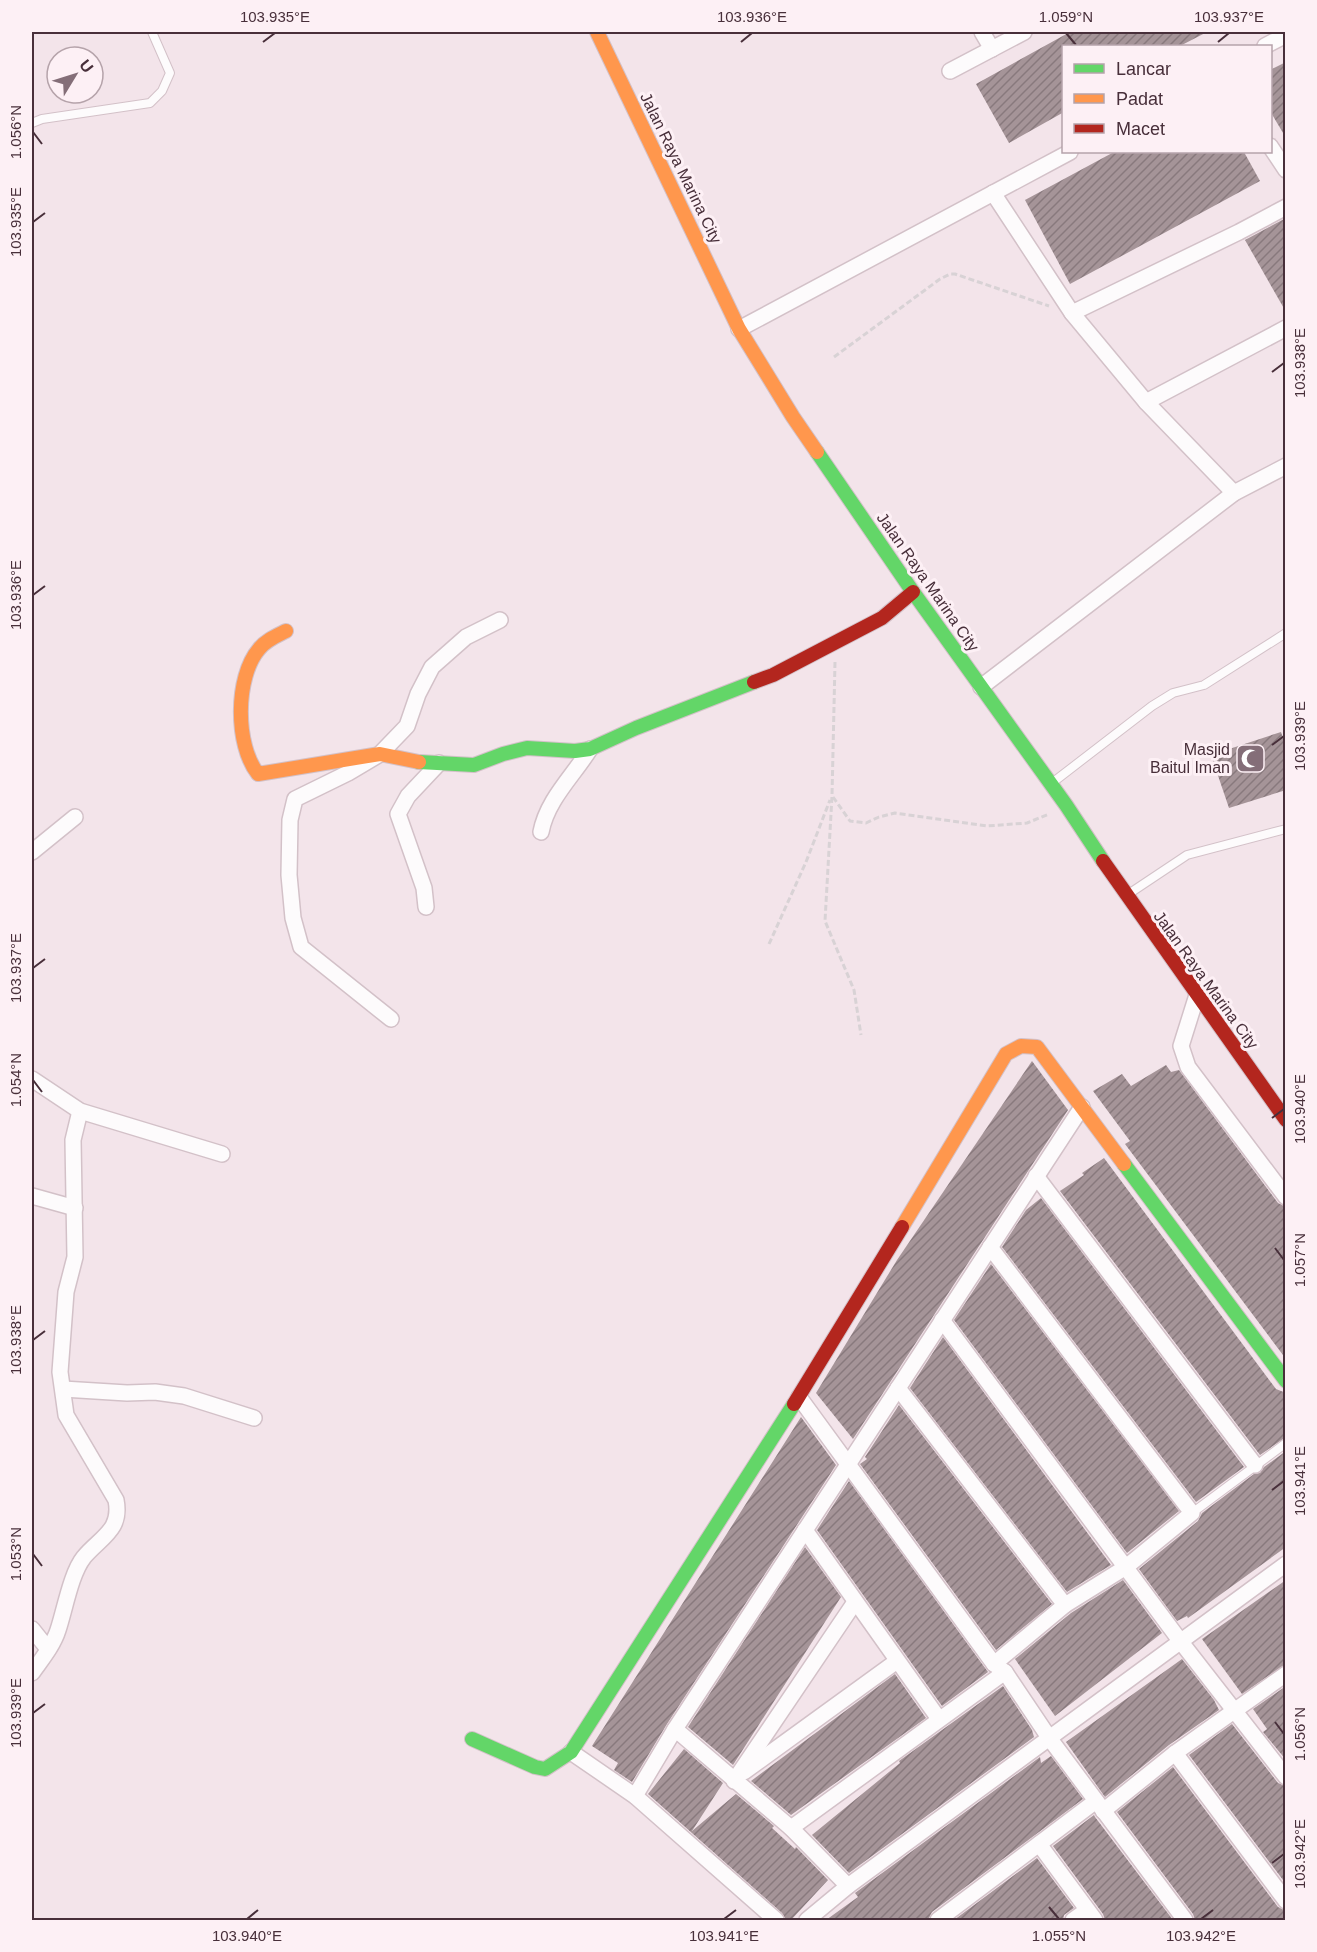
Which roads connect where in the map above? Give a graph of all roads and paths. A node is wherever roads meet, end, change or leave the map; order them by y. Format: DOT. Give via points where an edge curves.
graph roads {
  1 [pos="152,32"];
  2 [pos="597,32"];
  3 [pos="982,32"];
  4 [pos="1024,32"];
  5 [pos="1286,36"];
  6 [pos="1267,45"];
  7 [pos="992,49"];
  8 [pos="950,70"];
  9 [pos="32,123"];
  10 [pos="1272,149"];
  11 [pos="1068,153"];
  12 [pos="1286,170"];
  13 [pos="993,193"];
  14 [pos="1286,207"];
  15 [pos="1072,314"];
  16 [pos="1286,328"];
  17 [pos="739,329"];
  18 [pos="834,357"];
  19 [pos="1146,402"];
  20 [pos="1286,466"];
  21 [pos="1234,493"];
  22 [pos="913,592"];
  23 [pos="500,620"];
  24 [pos="286,631"];
  25 [pos="1286,633"];
  26 [pos="836,643"];
  27 [pos="981,687"];
  28 [pos="590,749"];
  29 [pos="380,754"];
  30 [pos="439,763"];
  31 [pos="1051,784"];
  32 [pos="832,796"];
  33 [pos="1066,805"];
  34 [pos="75,817"];
  35 [pos="1286,829"];
  36 [pos="540,832"];
  37 [pos="32,852"];
  38 [pos="1126,896"];
  39 [pos="426,907"];
  40 [pos="769,944"];
  41 [pos="1197,995"];
  42 [pos="391,1019"];
  43 [pos="861,1035"];
  44 [pos="32,1079"];
  45 [pos="1082,1107"];
  46 [pos="80,1111"];
  47 [pos="1286,1120"];
  48 [pos="222,1154"];
  49 [pos="1036,1176"];
  50 [pos="32,1196"];
  51 [pos="1286,1197"];
  52 [pos="75,1208"];
  53 [pos="990,1247"];
  54 [pos="942,1320"];
  55 [pos="1286,1381"];
  56 [pos="898,1388"];
  57 [pos="63,1389"];
  58 [pos="799,1397"];
  59 [pos="254,1418"];
  60 [pos="1286,1443"];
  61 [pos="848,1464"];
  62 [pos="1256,1465"];
  63 [pos="1192,1514"];
  64 [pos="805,1530"];
  65 [pos="1286,1564"];
  66 [pos="1125,1567"];
  67 [pos="855,1602"];
  68 [pos="1065,1605"];
  69 [pos="32,1629"];
  70 [pos="1181,1642"];
  71 [pos="48,1649"];
  72 [pos="897,1661"];
  73 [pos="999,1668"];
  74 [pos="32,1673"];
  75 [pos="1286,1674"];
  76 [pos="1236,1711"];
  77 [pos="939,1719"];
  78 [pos="675,1729"];
  79 [pos="472,1739"];
  80 [pos="1050,1739"];
  81 [pos="571,1752"];
  82 [pos="1175,1753"];
  83 [pos="1283,1770"];
  84 [pos="734,1780"];
  85 [pos="635,1796"];
  86 [pos="1100,1806"];
  87 [pos="791,1828"];
  88 [pos="1039,1844"];
  89 [pos="849,1886"];
  90 [pos="1286,1901"];
  91 [pos="1091,1915"];
  92 [pos="776,1920"];
  93 [pos="807,1920"];
  94 [pos="938,1920"];
  95 [pos="1073,1920"];
  96 [pos="1185,1920"];
  1 -- 9 [label="lane" via="170,73 162,91 150,103"];
  2 -- 17 [label="street, Jalan Raya Marina City"];
  3 -- 7 [label="street"];
  4 -- 7 [label="street"];
  5 -- 6 [label="street"];
  7 -- 8 [label="street"];
  10 -- 12 [label="street"];
  11 -- 13 [label="street"];
  13 -- 15 [label="street"];
  13 -- 17 [label="street"];
  14 -- 15 [label="street"];
  15 -- 18 [label="path" via="950,274"];
  15 -- 19 [label="street"];
  16 -- 19 [label="street"];
  17 -- 22 [label="street, Jalan Raya Marina City" via="793,417"];
  19 -- 21 [label="street"];
  20 -- 21 [label="street"];
  21 -- 27 [label="street"];
  22 -- 26 [label="street" via="882,618"];
  22 -- 27 [label="street, Jalan Raya Marina City"];
  23 -- 29 [label="street" via="466,638 432,667 407,726"];
  24 -- 29 [label="street" via="269,640 251,660 241,689 240,714 250,765 258,774 265,774"];
  25 -- 31 [label="lane" via="1204,685 1173,693 1152,706"];
  26 -- 28 [label="street" via="773,675"];
  26 -- 32 [label="path"];
  27 -- 31 [label="street, Jalan Raya Marina City"];
  28 -- 30 [label="street" via="527,748 474,765"];
  28 -- 36 [label="street" via="550,805"];
  29 -- 30 [label="street"];
  29 -- 42 [label="street" via="295,799 290,820 289,875 293,918 302,947"];
  30 -- 39 [label="street" via="408,796 398,814 424,888"];
  31 -- 33 [label="street, Jalan Raya Marina City"];
  32 -- 33 [label="path" via="850,821 866,823 895,813 987,826 1027,823"];
  32 -- 40 [label="path"];
  32 -- 43 [label="path" via="825,921 854,990"];
  33 -- 38 [label="street, Jalan Raya Marina City"];
  34 -- 37 [label="street"];
  35 -- 38 [label="lane" via="1187,855"];
  38 -- 41 [label="street, Jalan Raya Marina City"];
  41 -- 47 [label="street, Jalan Raya Marina City"];
  41 -- 51 [label="street" via="1181,1046 1188,1067"];
  44 -- 46 [label="street"];
  45 -- 49 [label="street"];
  45 -- 55 [label="street"];
  45 -- 58 [label="street" via="1037,1047 1020,1046 1006,1054"];
  46 -- 48 [label="street"];
  46 -- 52 [label="street" via="73,1140"];
  49 -- 53 [label="street"];
  49 -- 62 [label="street"];
  50 -- 52 [label="street"];
  52 -- 57 [label="street" via="75,1257 66,1292 60,1372"];
  53 -- 54 [label="street"];
  53 -- 63 [label="street"];
  54 -- 56 [label="street"];
  54 -- 66 [label="street"];
  56 -- 61 [label="street"];
  56 -- 68 [label="street"];
  57 -- 59 [label="street" via="184,1396"];
  57 -- 71 [label="street" via="66,1415 116,1500 118,1510 110,1531 84,1557 77,1570"];
  58 -- 61 [label="street"];
  58 -- 81 [label="street"];
  60 -- 62 [label="lane"];
  61 -- 64 [label="street"];
  61 -- 73 [label="street"];
  62 -- 63 [label="lane"];
  63 -- 66 [label="street"];
  64 -- 67 [label="street"];
  64 -- 78 [label="street"];
  65 -- 70 [label="street"];
  66 -- 68 [label="street"];
  66 -- 70 [label="street"];
  67 -- 72 [label="street"];
  67 -- 84 [label="street"];
  68 -- 73 [label="street"];
  69 -- 71 [label="street"];
  70 -- 76 [label="street"];
  70 -- 80 [label="street"];
  71 -- 74 [label="street"];
  72 -- 77 [label="street"];
  72 -- 84 [label="street"];
  73 -- 77 [label="street"];
  73 -- 80 [label="street"];
  75 -- 76 [label="street"];
  76 -- 82 [label="street"];
  76 -- 83 [label="street"];
  77 -- 87 [label="street"];
  78 -- 84 [label="street"];
  78 -- 85 [label="street"];
  79 -- 81 [label="street" via="535,1767 545,1768"];
  80 -- 86 [label="street"];
  80 -- 89 [label="street"];
  81 -- 85 [label="street"];
  82 -- 86 [label="street"];
  82 -- 90 [label="street"];
  84 -- 87 [label="street"];
  85 -- 92 [label="street"];
  86 -- 88 [label="street"];
  86 -- 96 [label="street"];
  87 -- 89 [label="street"];
  88 -- 91 [label="street"];
  88 -- 94 [label="street"];
  89 -- 93 [label="street"];
  91 -- 95 [label="street"];
}
